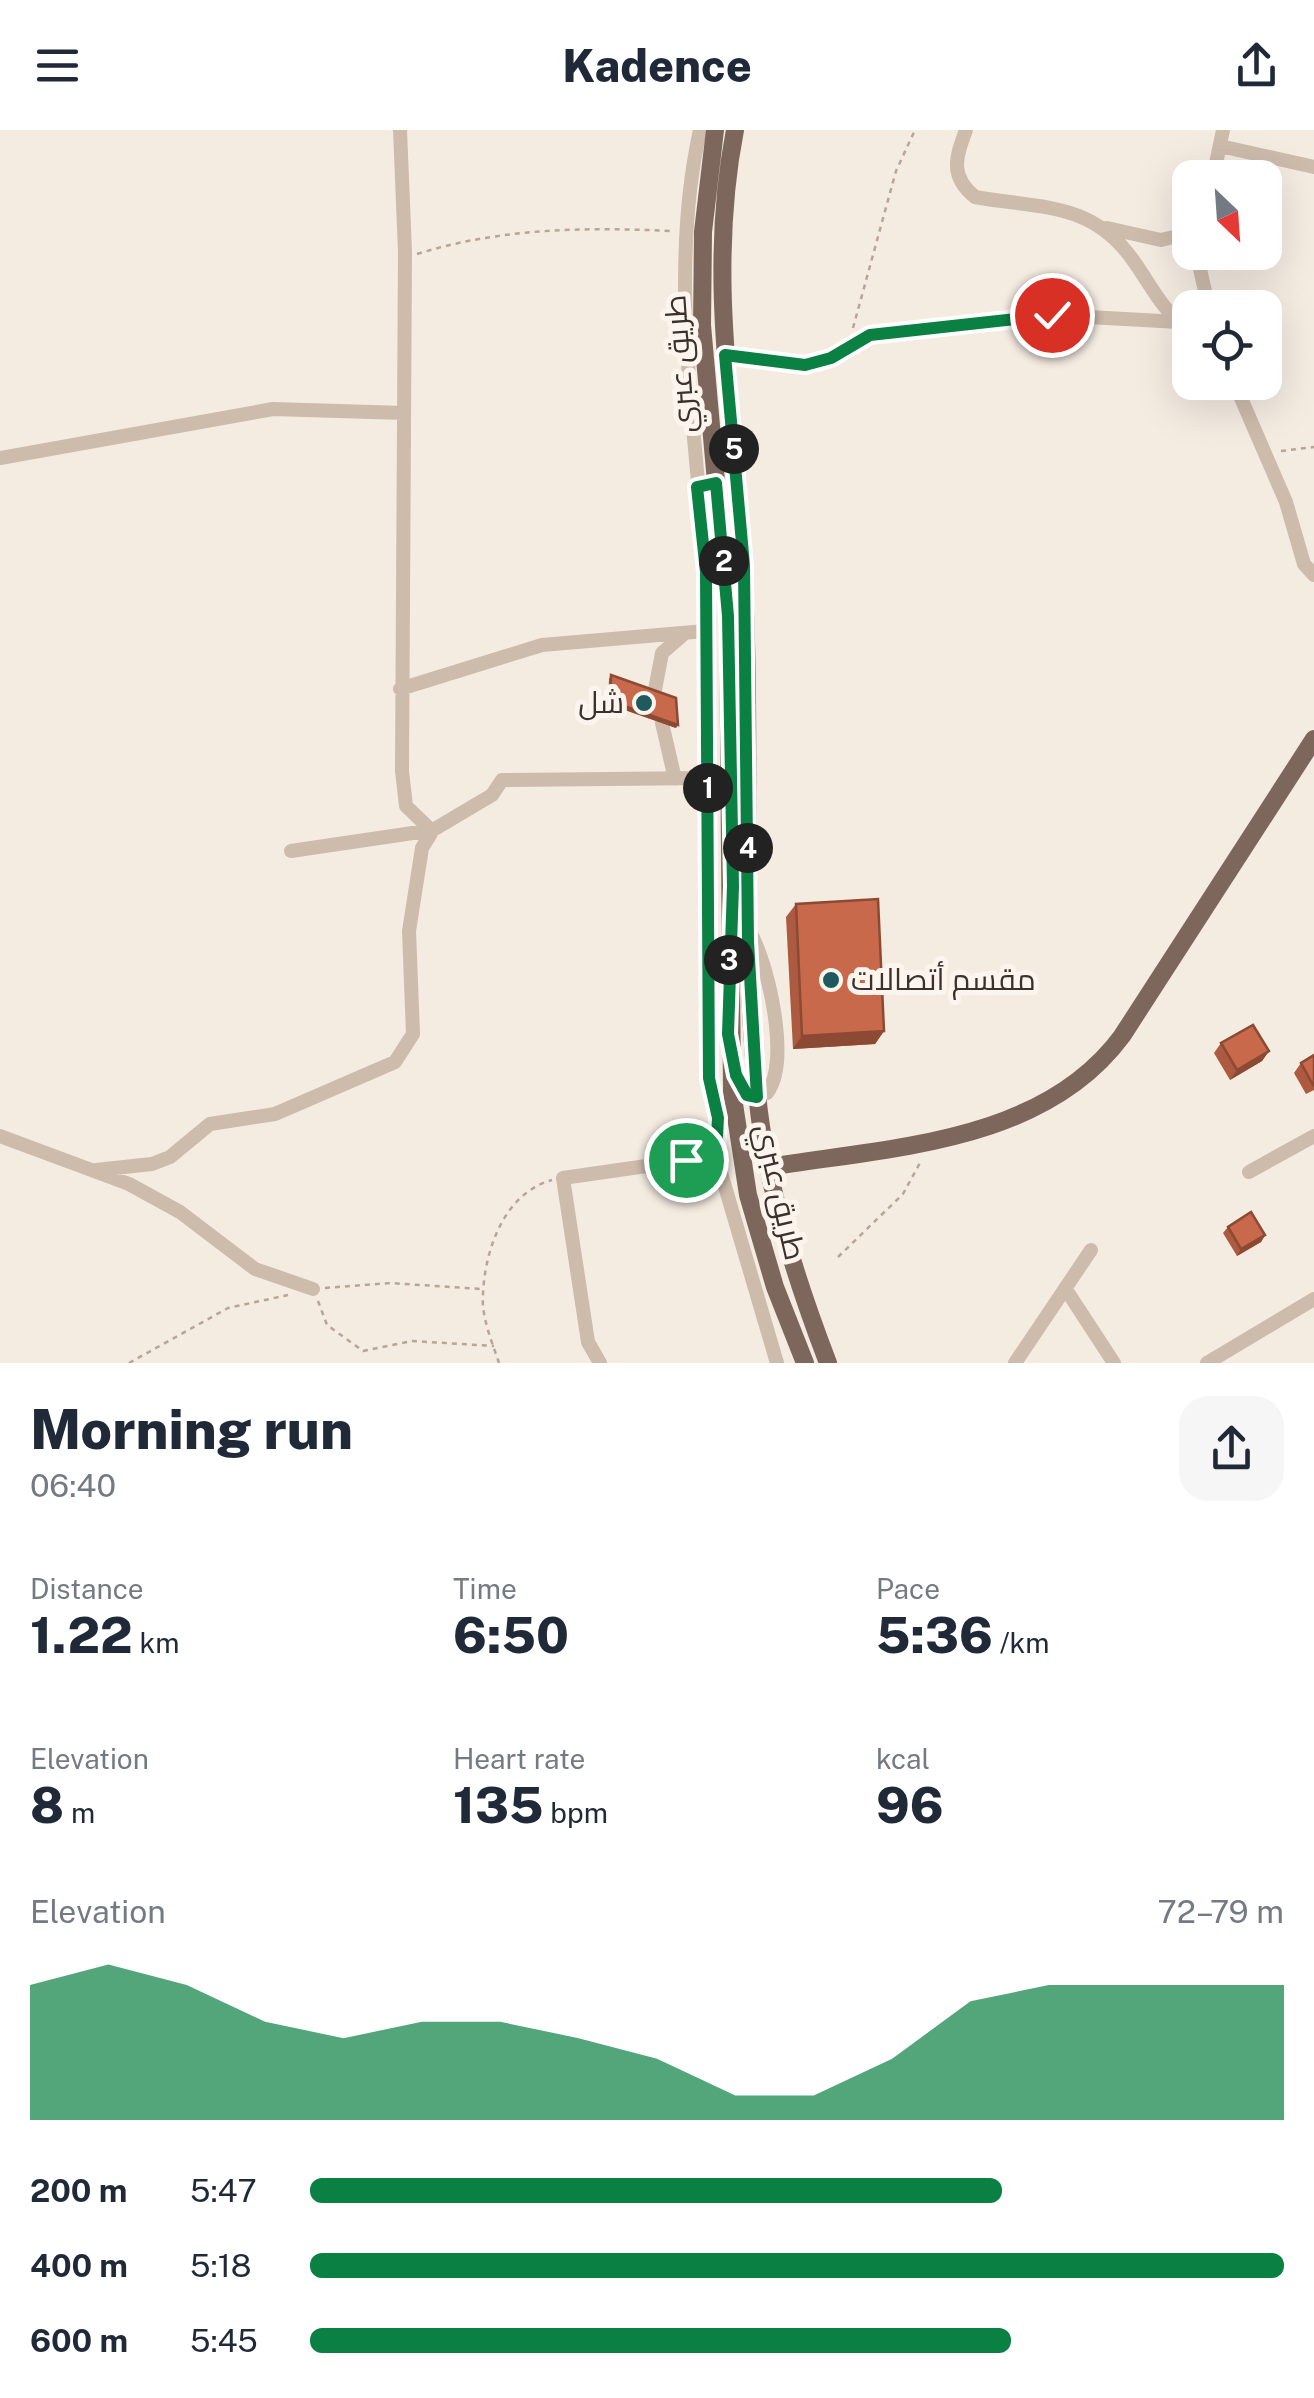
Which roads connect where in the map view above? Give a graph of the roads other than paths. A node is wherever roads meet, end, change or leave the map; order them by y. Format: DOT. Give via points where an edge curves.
graph roads {
  1 [pos="400,130"];
  2 [pos="700,130"];
  3 [pos="715,130"];
  4 [pos="735,130"];
  5 [pos="966,130"];
  6 [pos="1223,130"];
  7 [pos="1220,146"];
  8 [pos="1217,160"];
  9 [pos="1314,166"];
  10 [pos="1107,228"];
  11 [pos="1172,238"];
  12 [pos="1172,311"];
  13 [pos="1172,325"];
  14 [pos="725,355"];
  15 [pos="1241,400"];
  16 [pos="404,413"];
  17 [pos="0,458"];
  18 [pos="716,483"];
  19 [pos="697,487"];
  20 [pos="1314,576"];
  21 [pos="705,630"];
  22 [pos="684,634"];
  23 [pos="400,689"];
  24 [pos="654,695"];
  25 [pos="662,723"];
  26 [pos="1314,739"];
  27 [pos="708,778"];
  28 [pos="675,780"];
  29 [pos="432,830"];
  30 [pos="291,851"];
  31 [pos="728,1034"];
  32 [pos="757,1097"];
  33 [pos="0,1136"];
  34 [pos="1314,1136"];
  35 [pos="716,1156"];
  36 [pos="769,1167"];
  37 [pos="96,1170"];
  38 [pos="1249,1172"];
  39 [pos="1091,1250"];
  40 [pos="764,1252"];
  41 [pos="1065,1288"];
  42 [pos="313,1289"];
  43 [pos="1314,1299"];
  44 [pos="814,1327"];
  45 [pos="600,1363"];
  46 [pos="777,1363"];
  47 [pos="805,1363"];
  48 [pos="828,1363"];
  49 [pos="1015,1363"];
  50 [pos="1114,1363"];
  51 [pos="1207,1363"];
  1 -- 16 [label="street"];
  2 -- 19 [label="street" via="684,332"];
  3 -- 18 [label="main road, طريق عبري" via="701,274"];
  4 -- 14 [label="main road, طريق عبري" via="720,234"];
  5 -- 10 [label="street" via="954,160 961,183 975,197 1069,212"];
  6 -- 7 [label="street"];
  7 -- 8 [label="street"];
  7 -- 9 [label="street"];
  10 -- 11 [label="street"];
  10 -- 12 [label="street"];
  13 -- 14 [label="street" via="1052,315 887,332 805,365"];
  14 -- 32 [label="main road, طريق عبري" via="744,565"];
  15 -- 20 [label="street"];
  16 -- 17 [label="street" via="272,409"];
  16 -- 23 [label="street"];
  18 -- 19 [label="main road"];
  18 -- 31 [label="main road, طريق عبري" via="728,616"];
  19 -- 21 [label="street"];
  21 -- 22 [label="street"];
  21 -- 27 [label="street"];
  22 -- 23 [label="street" via="528,648"];
  22 -- 24 [label="street" via="662,654"];
  23 -- 29 [label="street" via="406,806"];
  25 -- 28 [label="street"];
  26 -- 36 [label="main road" via="1100,1066 1009,1122"];
  27 -- 28 [label="street"];
  27 -- 35 [label="street" via="707,1016"];
  28 -- 29 [label="street" via="502,780 492,794"];
  29 -- 30 [label="street"];
  29 -- 37 [label="street" via="418,864 409,930 413,1034 395,1062 275,1114 210,1124 152,1164"];
  31 -- 32 [label="main road" via="740,1086"];
  31 -- 40 [label="main road, طريق عبري" via="739,1158"];
  32 -- 36 [label="main road, طريق عبري"];
  33 -- 37 [label="street"];
  34 -- 38 [label="street"];
  35 -- 45 [label="street" via="563,1178 588,1342"];
  35 -- 46 [label="street"];
  36 -- 44 [label="main road, طريق عبري"];
  37 -- 42 [label="street" via="180,1212 255,1268"];
  39 -- 41 [label="street"];
  40 -- 44 [label="main road" via="782,1256"];
  40 -- 47 [label="main road, طريق عبري"];
  41 -- 49 [label="street"];
  41 -- 50 [label="street"];
  43 -- 51 [label="street"];
  44 -- 48 [label="main road, طريق عبري"];
}
